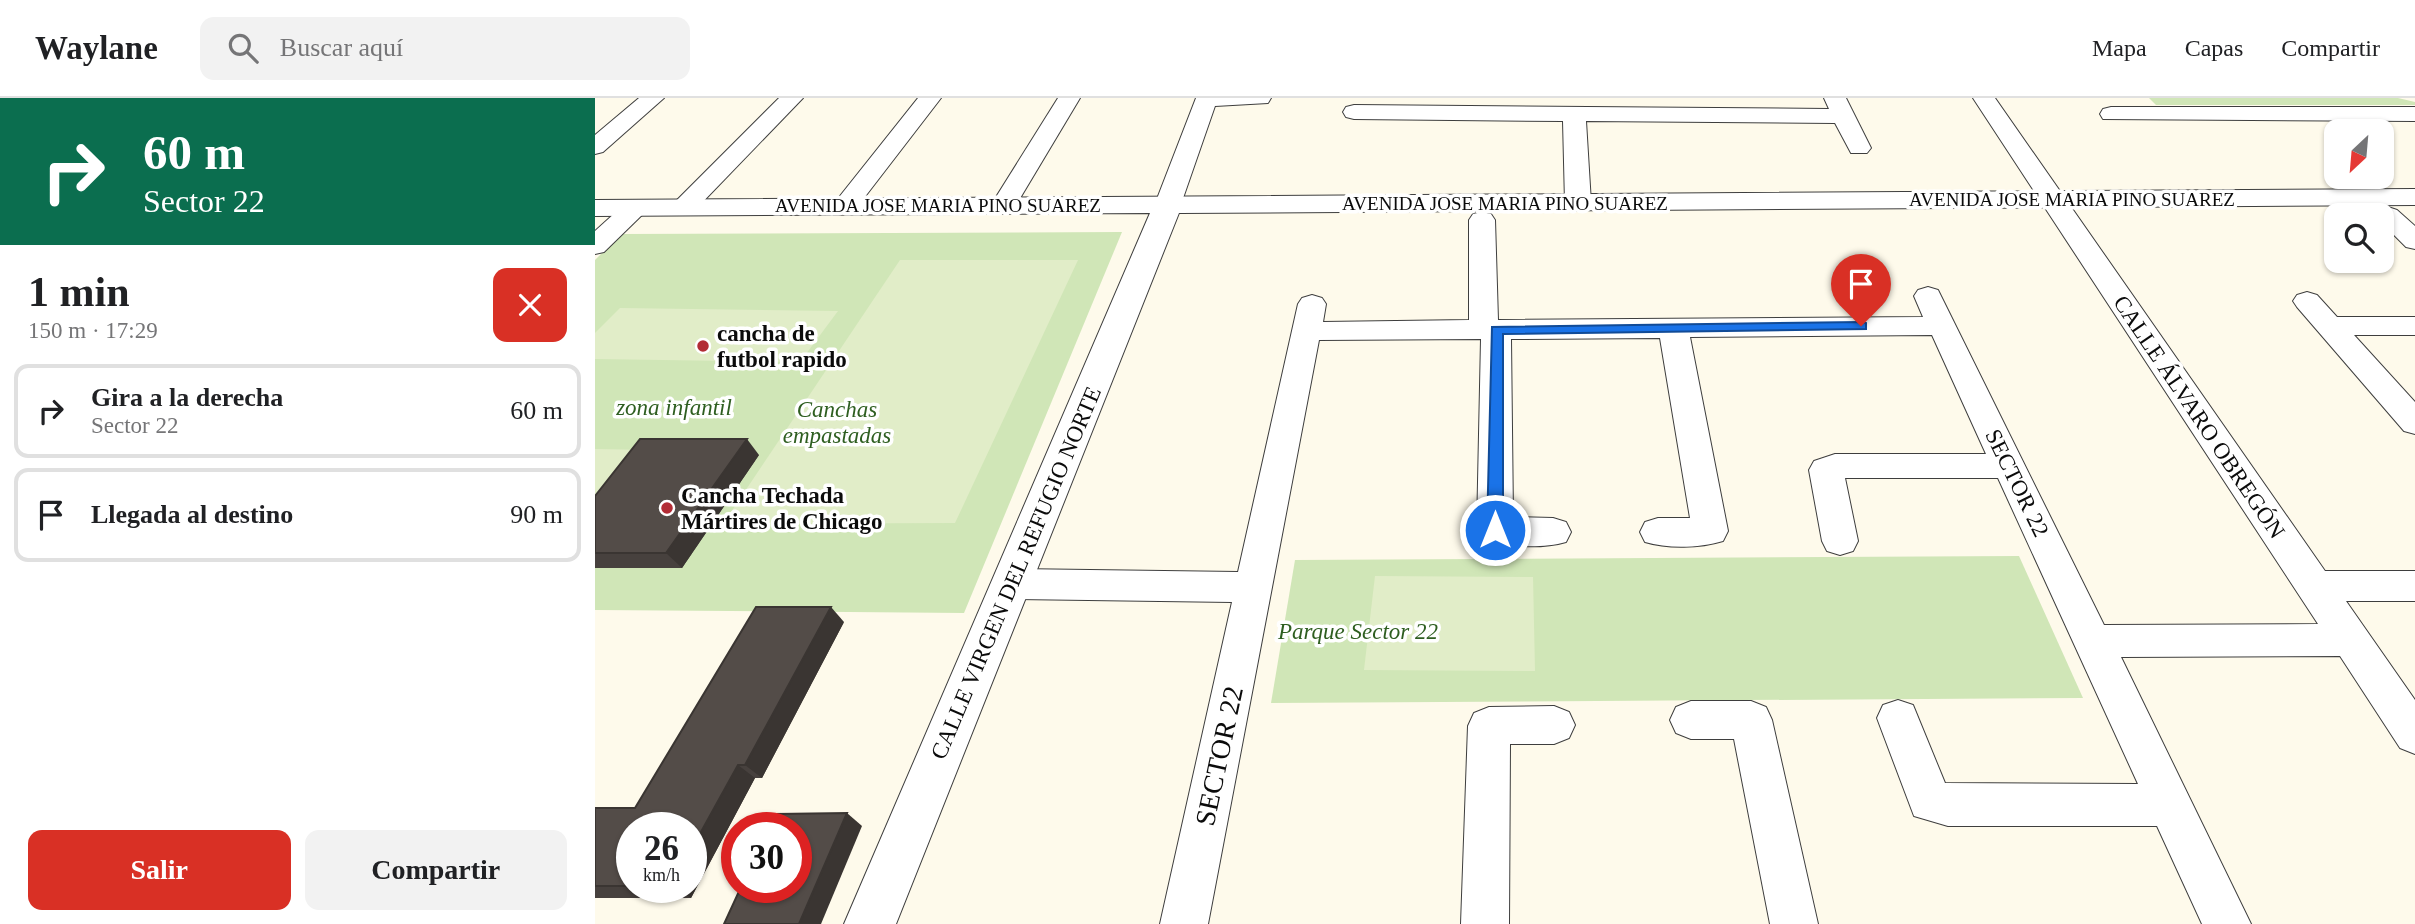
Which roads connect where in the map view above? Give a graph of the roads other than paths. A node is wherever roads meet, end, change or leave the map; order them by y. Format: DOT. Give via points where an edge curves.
graph roads {
  1 [pos="653,98"];
  2 [pos="792,98"];
  3 [pos="930,98"];
  4 [pos="1069,98"];
  5 [pos="1260,98"];
  6 [pos="1984,98"];
  7 [pos="1207,99"];
  8 [pos="2137,106"];
  9 [pos="1839,107"];
  10 [pos="1353,113"];
  11 [pos="1574,114"];
  12 [pos="2111,114"];
  13 [pos="2415,114"];
  14 [pos="595,147"];
  15 [pos="1859,149"];
  16 [pos="2415,197"];
  17 [pos="1578,203"];
  18 [pos="1004,205"];
  19 [pos="845,206"];
  20 [pos="684,207"];
  21 [pos="595,208"];
  22 [pos="2057,208"];
  23 [pos="1165,213"];
  24 [pos="2324,215"];
  25 [pos="616,219"];
  26 [pos="2394,219"];
  27 [pos="1482,220"];
  28 [pos="2415,241"];
  29 [pos="595,246"];
  30 [pos="2307,301"];
  31 [pos="2329,326"];
  32 [pos="2415,326"];
  33 [pos="1673,328"];
  34 [pos="1490,330"];
  35 [pos="2415,423"];
  36 [pos="2009,466"];
  37 [pos="1553,532"];
  38 [pos="1658,532"];
  39 [pos="1840,541"];
  40 [pos="1011,584"];
  41 [pos="2314,586"];
  42 [pos="2415,586"];
  43 [pos="1254,587"];
  44 [pos="2350,640"];
  45 [pos="2093,641"];
  46 [pos="1898,718"];
  47 [pos="1691,720"];
  48 [pos="1554,725"];
  49 [pos="2415,735"];
  50 [pos="2170,805"];
  51 [pos="870,924"];
  52 [pos="1184,924"];
  53 [pos="1485,924"];
  54 [pos="1794,924"];
  55 [pos="2227,924"];
  1 -- 14 [label="street"];
  2 -- 20 [label="street"];
  3 -- 19 [label="street"];
  4 -- 18 [label="street"];
  5 -- 7 [label="street"];
  6 -- 22 [label="street, CALLE ÁLVARO OBREGÓN"];
  7 -- 23 [label="street"];
  8 -- 12 [label="street"];
  8 -- 13 [label="street"];
  9 -- 11 [label="street"];
  9 -- 15 [label="street"];
  10 -- 11 [label="street"];
  11 -- 17 [label="street"];
  16 -- 22 [label="street, AVENIDA JOSE MARIA PINO SUAREZ"];
  17 -- 22 [label="street, AVENIDA JOSE MARIA PINO SUAREZ"];
  17 -- 23 [label="street, AVENIDA JOSE MARIA PINO SUAREZ"];
  18 -- 19 [label="street, AVENIDA JOSE MARIA PINO SUAREZ"];
  18 -- 23 [label="street, AVENIDA JOSE MARIA PINO SUAREZ"];
  19 -- 20 [label="street, AVENIDA JOSE MARIA PINO SUAREZ"];
  20 -- 25 [label="street, AVENIDA JOSE MARIA PINO SUAREZ"];
  21 -- 25 [label="street, AVENIDA JOSE MARIA PINO SUAREZ"];
  22 -- 24 [label="street, AVENIDA JOSE MARIA PINO SUAREZ"];
  22 -- 27 [label="street, AVENIDA JOSE MARIA PINO SUAREZ"];
  22 -- 41 [label="street, CALLE ÁLVARO OBREGÓN"];
  23 -- 25 [label="street, AVENIDA JOSE MARIA PINO SUAREZ"];
  23 -- 27 [label="street, AVENIDA JOSE MARIA PINO SUAREZ"];
  23 -- 40 [label="street, CALLE VIRGEN DEL REFUGIO NORTE"];
  25 -- 29 [label="street"];
  26 -- 28 [label="street"];
  27 -- 34 [label="street"];
  30 -- 31 [label="street"];
  31 -- 32 [label="street"];
  31 -- 35 [label="street"];
  33 -- 34 [label="street, SECTOR 22"];
  33 -- 36 [label="street, SECTOR 22" via="1935,311"];
  33 -- 38 [label="street" via="1710,531"];
  34 -- 37 [label="street" via="1495,530"];
  34 -- 43 [label="street, SECTOR 22" via="1310,318"];
  36 -- 39 [label="street" via="1835,466 1825,470"];
  36 -- 45 [label="street, SECTOR 22"];
  40 -- 43 [label="street"];
  40 -- 51 [label="street, CALLE VIRGEN DEL REFUGIO NORTE"];
  41 -- 42 [label="street"];
  41 -- 44 [label="street, CALLE ÁLVARO OBREGÓN"];
  43 -- 52 [label="street, SECTOR 22"];
  44 -- 45 [label="street"];
  44 -- 49 [label="street, CALLE ÁLVARO OBREGÓN"];
  45 -- 50 [label="street, SECTOR 22"];
  46 -- 50 [label="street" via="1930,801 1948,805"];
  47 -- 54 [label="street" via="1751,720"];
  48 -- 53 [label="street" via="1489,726"];
  50 -- 55 [label="street, SECTOR 22"];
}
